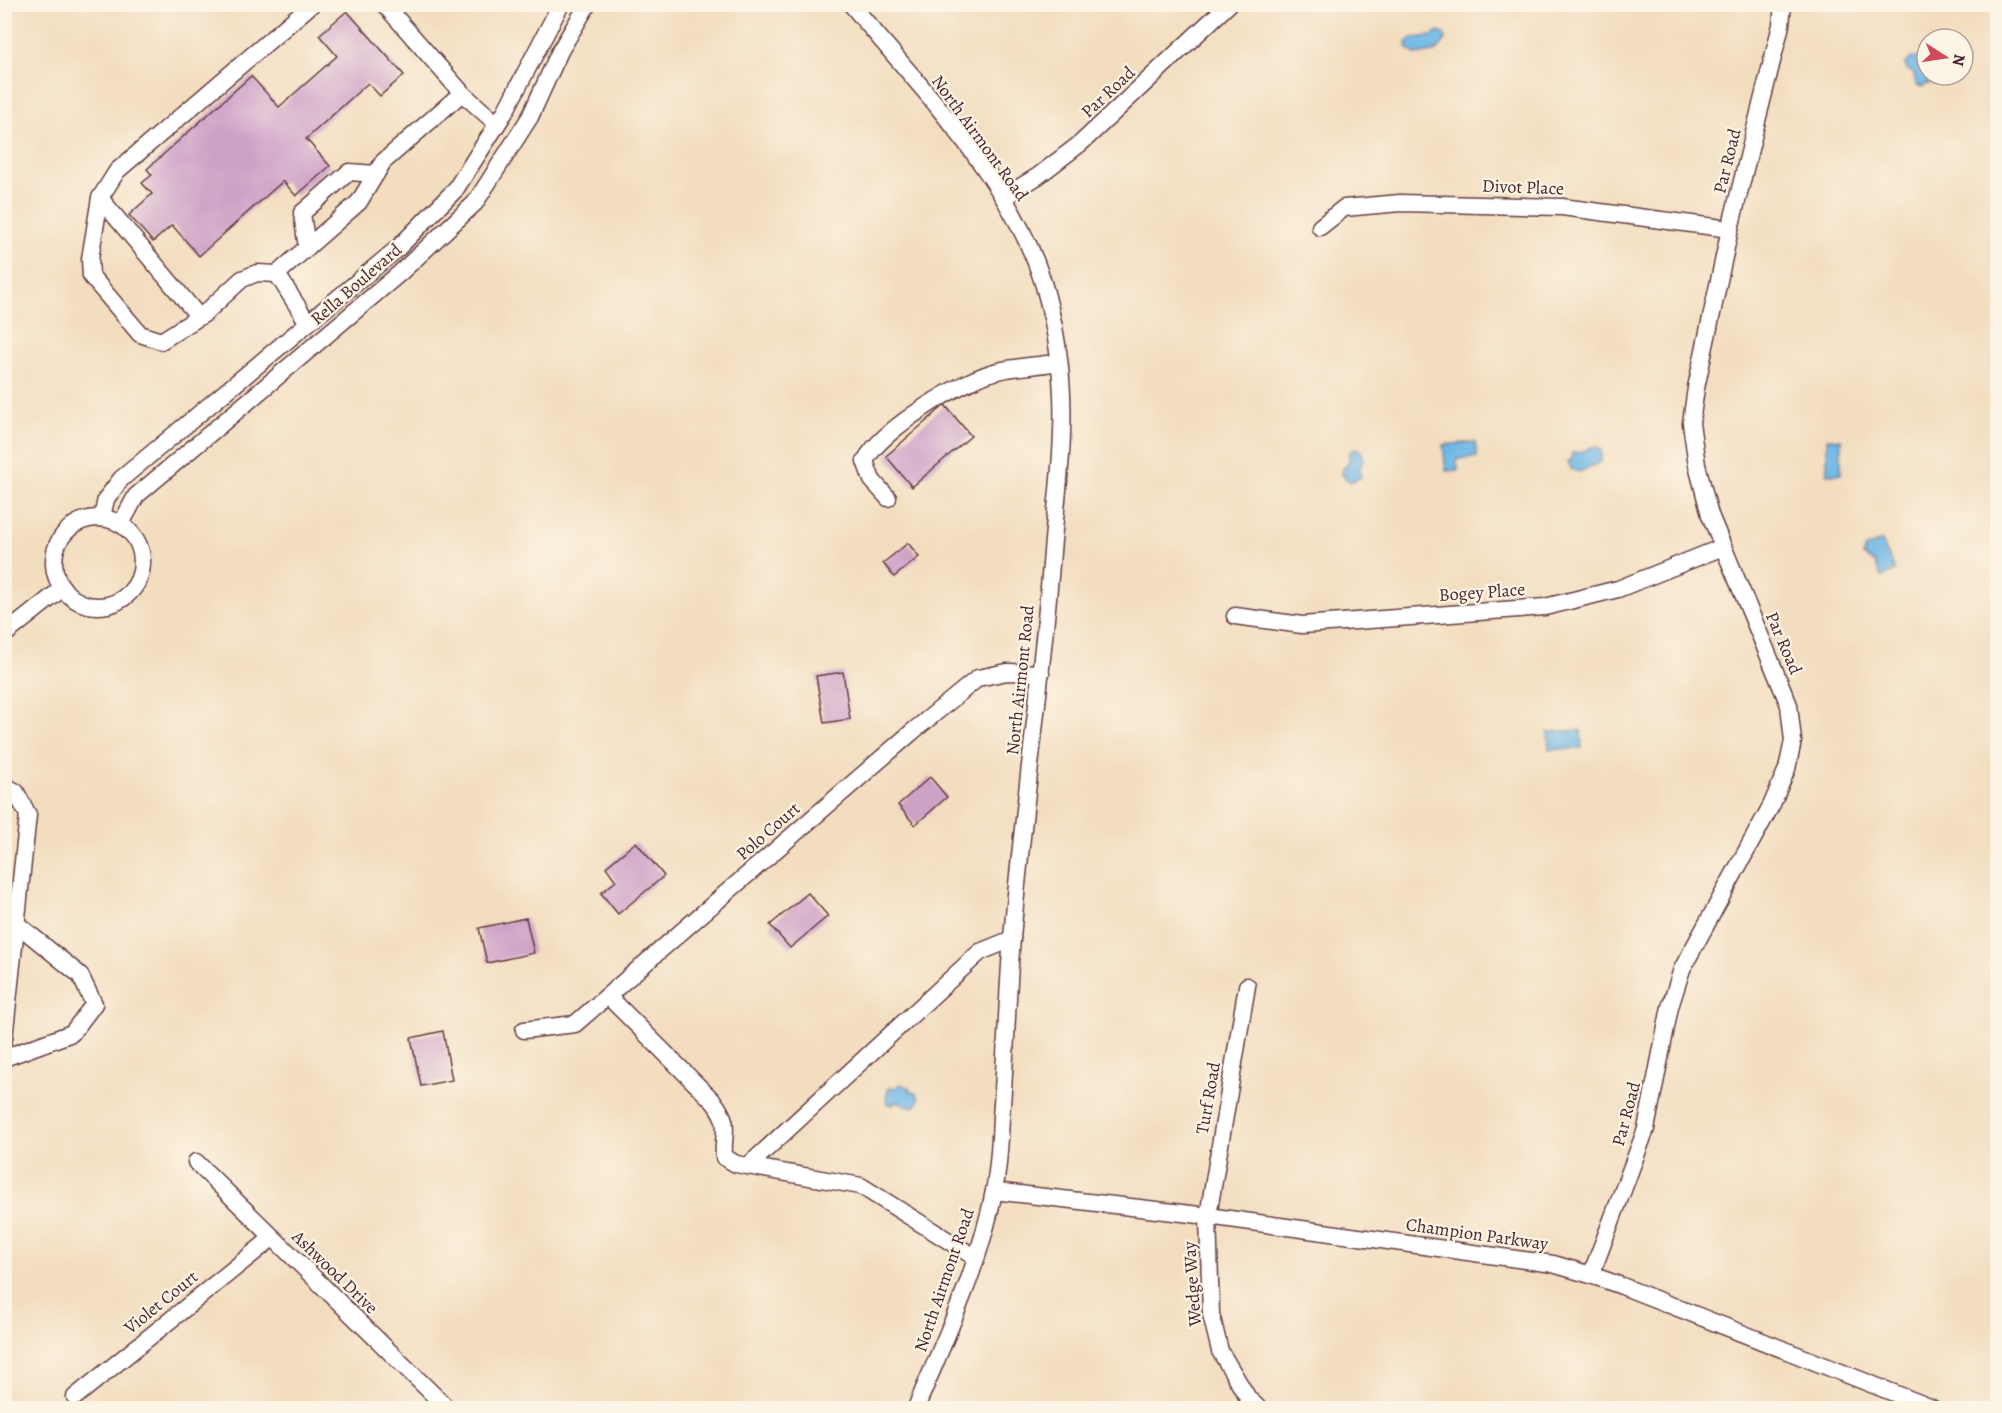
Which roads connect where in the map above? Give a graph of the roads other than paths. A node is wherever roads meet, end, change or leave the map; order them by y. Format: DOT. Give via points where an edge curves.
graph roads {
  1 [pos="312,4"];
  2 [pos="384,4"];
  3 [pos="561,4"];
  4 [pos="588,4"];
  5 [pos="851,4"];
  6 [pos="1229,4"];
  7 [pos="1783,4"];
  8 [pos="541,41"];
  9 [pos="560,51"];
  10 [pos="462,93"];
  11 [pos="497,124"];
  12 [pos="376,174"];
  13 [pos="458,186"];
  14 [pos="1004,196"];
  15 [pos="100,198"];
  16 [pos="475,203"];
  17 [pos="1320,227"];
  18 [pos="1730,229"];
  19 [pos="307,248"];
  20 [pos="277,274"];
  21 [pos="199,317"];
  22 [pos="308,323"];
  23 [pos="1058,362"];
  24 [pos="246,375"];
  25 [pos="259,392"];
  26 [pos="888,498"];
  27 [pos="102,518"];
  28 [pos="121,524"];
  29 [pos="1723,547"];
  30 [pos="63,588"];
  31 [pos="1235,615"];
  32 [pos="4,635"];
  33 [pos="1041,673"];
  34 [pos="4,786"];
  35 [pos="17,924"];
  36 [pos="1012,939"];
  37 [pos="1247,986"];
  38 [pos="608,996"];
  39 [pos="525,1030"];
  40 [pos="4,1039"];
  41 [pos="4,1058"];
  42 [pos="196,1162"];
  43 [pos="748,1166"];
  44 [pos="994,1191"];
  45 [pos="1208,1216"];
  46 [pos="272,1238"];
  47 [pos="976,1258"];
  48 [pos="1591,1275"];
  49 [pos="75,1396"];
  50 [pos="447,1408"];
  51 [pos="916,1408"];
  52 [pos="1258,1408"];
  53 [pos="1932,1408"];
  1 -- 15 [label="street" via="117,171"];
  2 -- 10 [label="street"];
  3 -- 8 [label="street, Rella Boulevard"];
  4 -- 9 [label="street, Rella Boulevard"];
  5 -- 14 [label="street, North Airmont Road" via="951,123"];
  6 -- 14 [label="street, Par Road" via="1081,143"];
  7 -- 18 [label="street, Par Road"];
  8 -- 9 [label="street"];
  8 -- 11 [label="street, Rella Boulevard"];
  9 -- 16 [label="street, Rella Boulevard" via="530,117"];
  10 -- 11 [label="street"];
  10 -- 12 [label="street" via="383,162"];
  11 -- 13 [label="street, Rella Boulevard"];
  12 -- 19 [label="street" via="359,202"];
  12 -- 19 [label="street" via="349,172 302,213"];
  13 -- 16 [label="street"];
  13 -- 22 [label="street, Rella Boulevard" via="398,248"];
  14 -- 23 [label="street, North Airmont Road" via="1046,292"];
  15 -- 21 [label="street"];
  15 -- 21 [label="street" via="91,276 140,334 161,341"];
  16 -- 25 [label="street, Rella Boulevard" via="400,273"];
  17 -- 18 [label="street, Divot Place" via="1344,208 1400,203 1562,207"];
  18 -- 29 [label="street, Par Road" via="1691,423 1702,485"];
  19 -- 20 [label="street"];
  20 -- 21 [label="street" via="257,273 242,279"];
  20 -- 22 [label="street"];
  22 -- 24 [label="street, Rella Boulevard"];
  23 -- 26 [label="street" via="997,371 952,389 920,410 883,440 865,461 872,480"];
  23 -- 33 [label="street, North Airmont Road" via="1062,433"];
  24 -- 25 [label="street"];
  24 -- 27 [label="street, Rella Boulevard" via="121,479 106,499"];
  25 -- 28 [label="street, Rella Boulevard" via="135,496"];
  27 -- 28 [label="street"];
  27 -- 30 [label="street" via="72,525 62,536 55,549 54,569"];
  28 -- 30 [label="street" via="139,545 142,560 140,575 128,594 110,604 96,606 82,603"];
  29 -- 31 [label="street, Bogey Place" via="1618,589 1545,607 1302,625"];
  29 -- 48 [label="street, Par Road" via="1789,705 1793,741 1787,769 1772,804 1682,969 1670,1007 1646,1129"];
  30 -- 32 [label="street"];
  33 -- 36 [label="street, North Airmont Road"];
  33 -- 38 [label="street, Polo Court" via="1007,672 978,678"];
  34 -- 35 [label="street" via="16,792 28,815"];
  35 -- 40 [label="street"];
  35 -- 41 [label="street" via="80,975 94,1004 72,1033"];
  36 -- 43 [label="street" via="980,952"];
  36 -- 44 [label="street, North Airmont Road"];
  37 -- 45 [label="street, Turf Road"];
  38 -- 39 [label="street, Polo Court" via="575,1024"];
  38 -- 43 [label="street" via="714,1102 726,1123 724,1157"];
  42 -- 46 [label="street, Ashwood Drive"];
  43 -- 47 [label="street" via="861,1186"];
  44 -- 45 [label="street, Champion Parkway"];
  44 -- 47 [label="street, North Airmont Road"];
  45 -- 48 [label="street, Champion Parkway" via="1553,1264"];
  45 -- 52 [label="street, Wedge Way" via="1211,1314 1220,1351"];
  46 -- 49 [label="street, Violet Court"];
  46 -- 50 [label="street, Ashwood Drive"];
  47 -- 51 [label="street, North Airmont Road"];
  48 -- 53 [label="street, Champion Parkway"];
}
